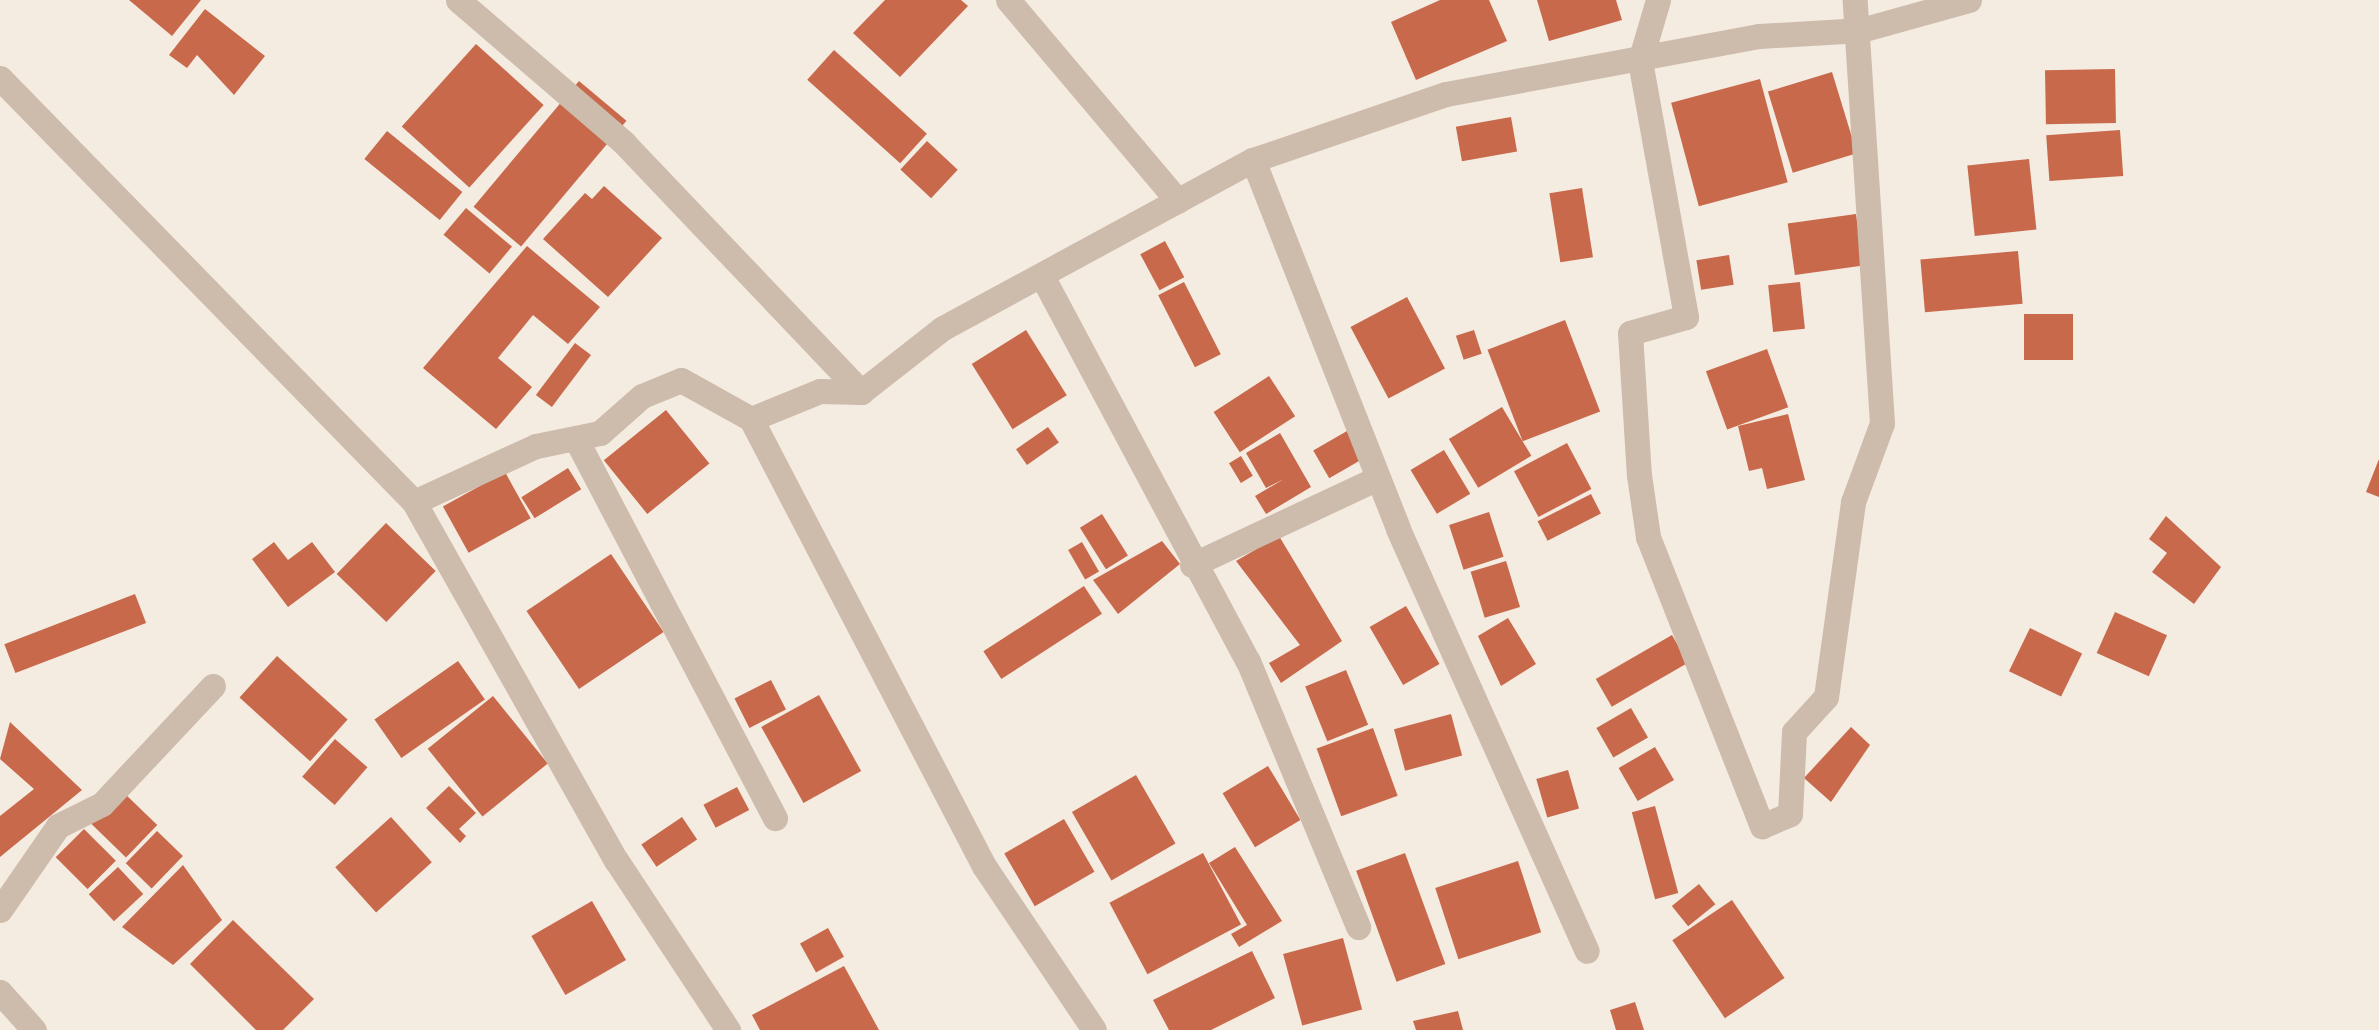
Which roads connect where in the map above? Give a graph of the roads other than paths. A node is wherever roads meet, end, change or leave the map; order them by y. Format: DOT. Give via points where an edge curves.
graph roads {
  1 [pos="458,0"];
  2 [pos="1008,0"];
  3 [pos="1658,0"];
  4 [pos="1855,0"];
  5 [pos="1969,0"];
  6 [pos="1860,30"];
  7 [pos="1640,61"];
  8 [pos="0,78"];
  9 [pos="1253,160"];
  10 [pos="1178,201"];
  11 [pos="1042,276"];
  12 [pos="861,392"];
  13 [pos="750,420"];
  14 [pos="577,442"];
  15 [pos="1378,478"];
  16 [pos="414,502"];
  17 [pos="1192,565"];
  18 [pos="213,686"];
  19 [pos="776,818"];
  20 [pos="0,910"];
  21 [pos="1358,928"];
  22 [pos="1587,950"];
  23 [pos="0,992"];
  24 [pos="34,1030"];
  25 [pos="728,1030"];
  26 [pos="1094,1030"];
  1 -- 12 [label="street" via="624,143"];
  2 -- 10 [label="street"];
  3 -- 7 [label="street"];
  4 -- 6 [label="street"];
  5 -- 6 [label="street"];
  6 -- 7 [label="street" via="1759,36"];
  6 -- 7 [label="street" via="1882,422 1853,502 1826,697 1794,732 1790,814 1762,826 1648,537 1630,333 1686,318"];
  7 -- 9 [label="street" via="1446,94"];
  8 -- 16 [label="street"];
  9 -- 10 [label="street"];
  9 -- 15 [label="street"];
  10 -- 11 [label="street"];
  11 -- 12 [label="street" via="943,328"];
  11 -- 17 [label="street"];
  12 -- 13 [label="street" via="820,391"];
  13 -- 14 [label="street" via="680,380"];
  13 -- 26 [label="street" via="984,866"];
  14 -- 16 [label="street" via="536,446"];
  14 -- 19 [label="street"];
  15 -- 17 [label="street"];
  15 -- 22 [label="street"];
  16 -- 25 [label="street" via="616,860"];
  17 -- 21 [label="street" via="1248,660"];
  18 -- 20 [label="street" via="102,804 58,826"];
  23 -- 24 [label="street"];
}
